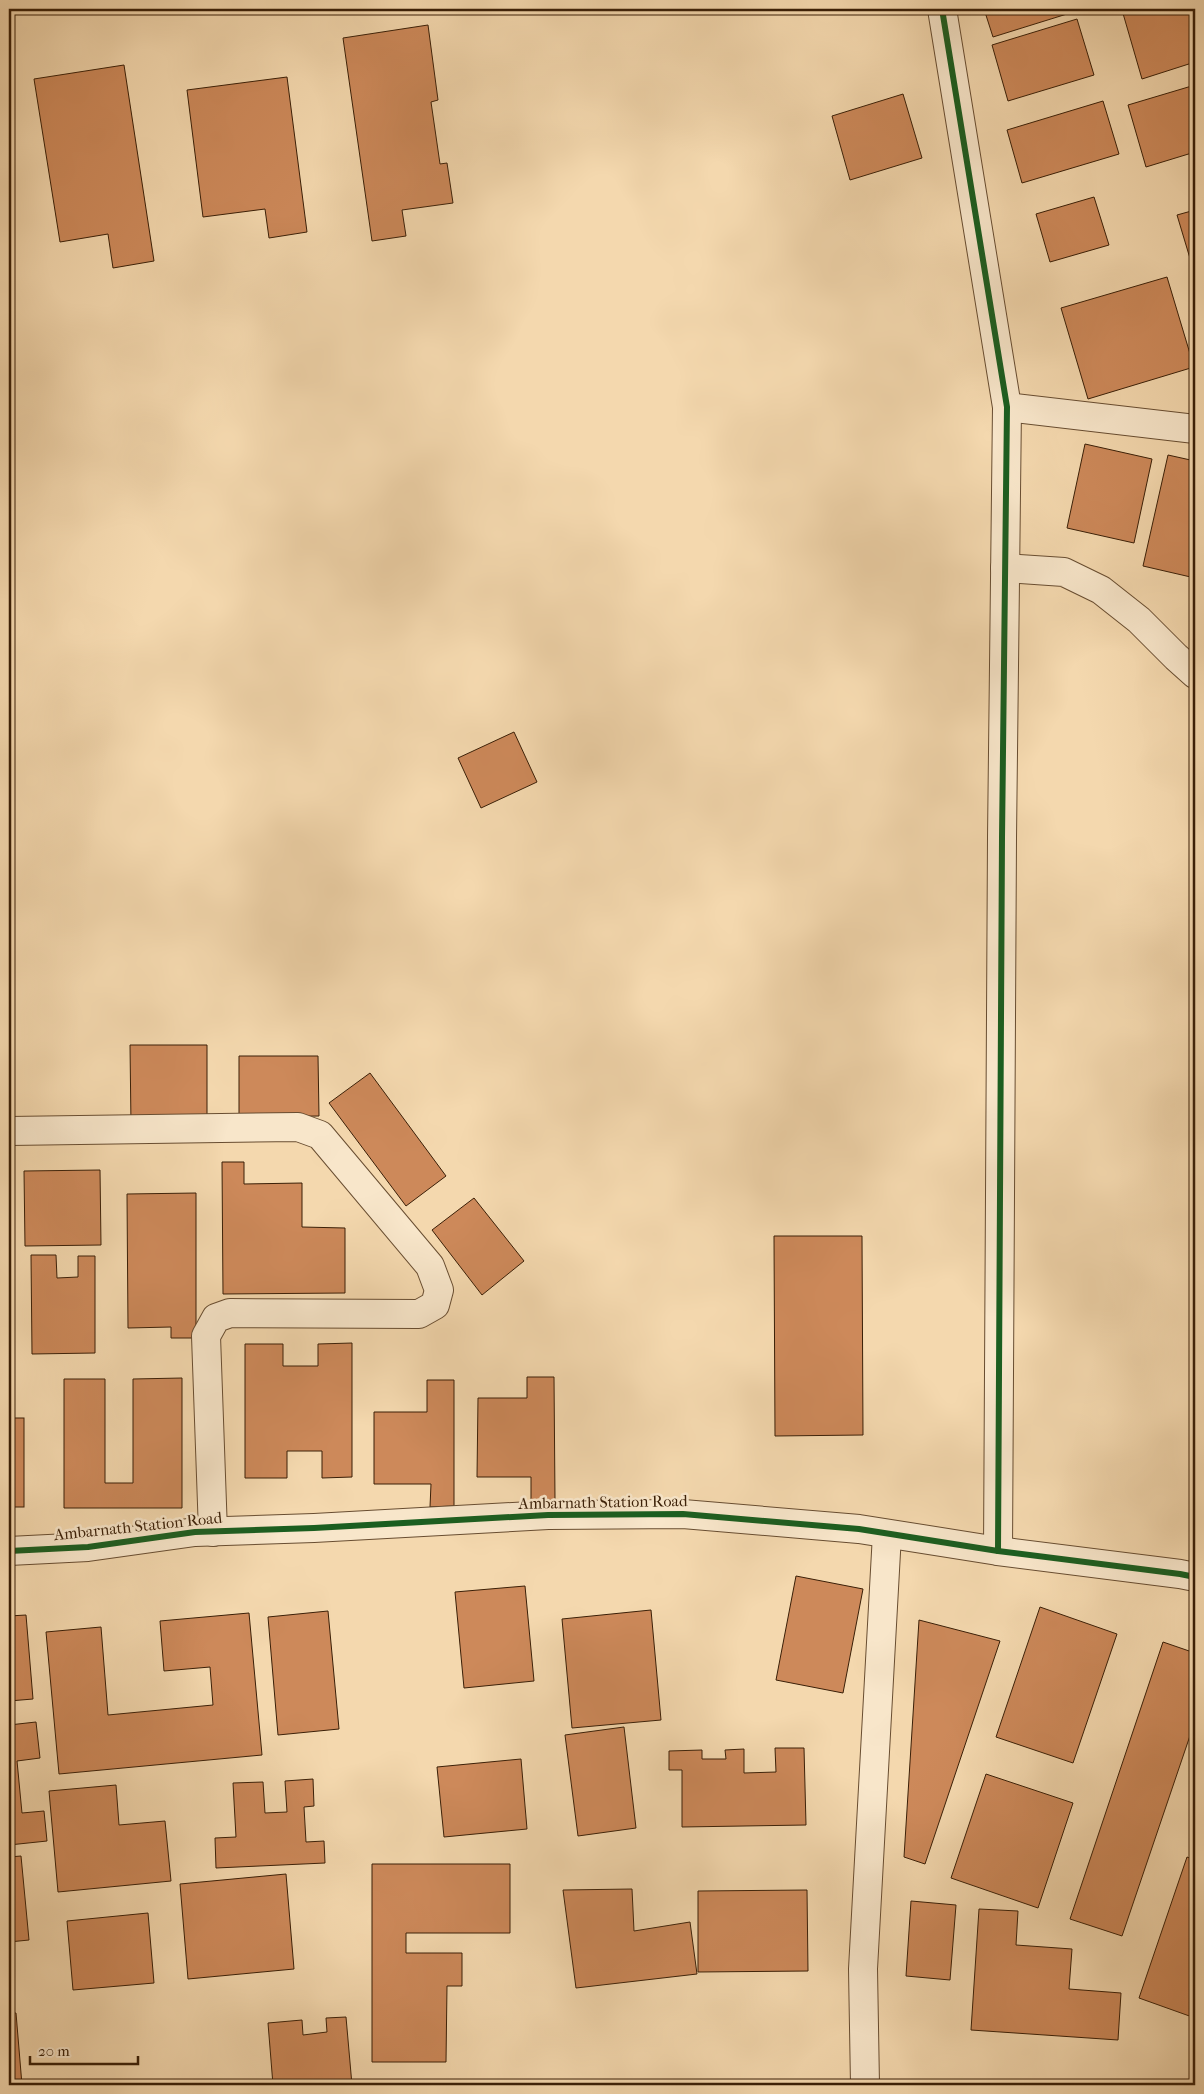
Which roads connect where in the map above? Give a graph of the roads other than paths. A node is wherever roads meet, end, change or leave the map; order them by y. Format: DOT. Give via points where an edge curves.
graph roads {
  1 [pos="942,9"];
  2 [pos="1007,407"];
  3 [pos="1195,429"];
  4 [pos="1006,568"];
  5 [pos="1195,674"];
  6 [pos="9,1131"];
  7 [pos="213,1532"];
  8 [pos="887,1534"];
  9 [pos="9,1551"];
  10 [pos="998,1551"];
  11 [pos="1195,1578"];
  12 [pos="865,2085"];
  1 -- 2 [label="street"];
  2 -- 3 [label="street"];
  2 -- 4 [label="street"];
  4 -- 5 [label="street" via="1064,572 1101,590 1139,620"];
  4 -- 10 [label="street"];
  6 -- 7 [label="street" via="298,1128 320,1135 430,1266 439,1290 435,1305 419,1314 230,1313 216,1318 206,1336"];
  7 -- 8 [label="street, Ambarnath Station Road" via="548,1515 683,1514"];
  7 -- 9 [label="street, Ambarnath Station Road" via="88,1547"];
  8 -- 10 [label="street, Ambarnath Station Road"];
  8 -- 12 [label="street" via="863,1969"];
  10 -- 11 [label="street, Ambarnath Station Road"];
}
